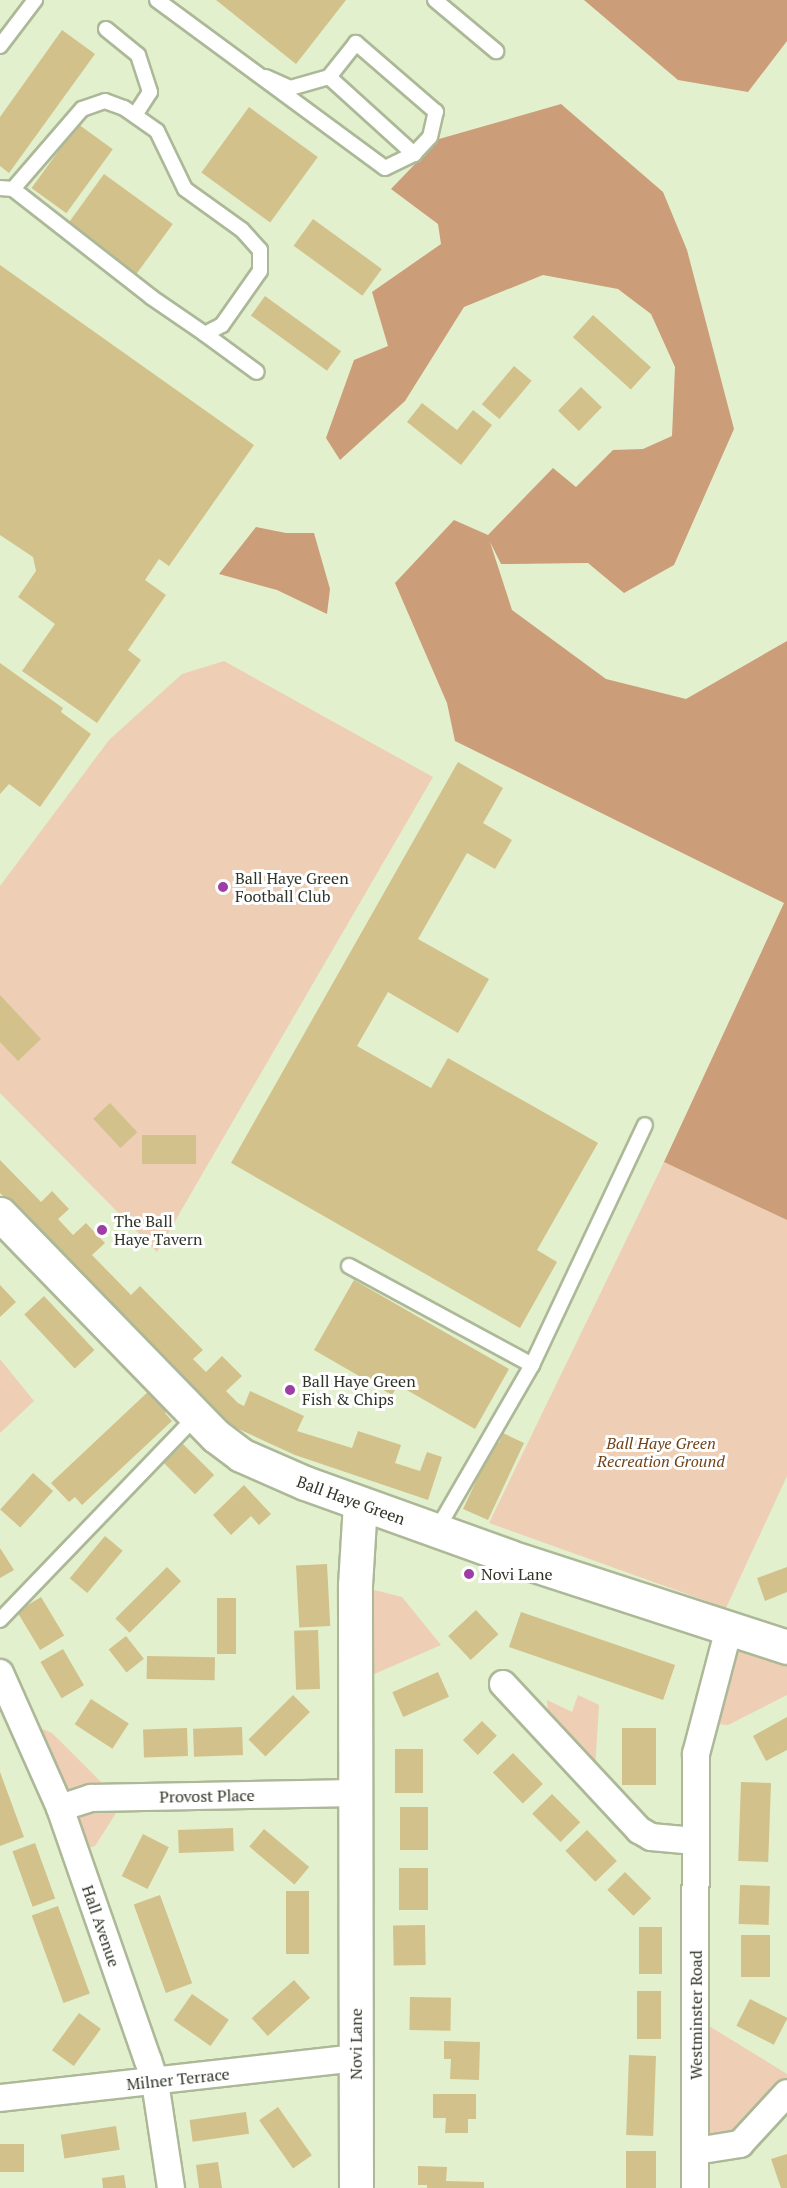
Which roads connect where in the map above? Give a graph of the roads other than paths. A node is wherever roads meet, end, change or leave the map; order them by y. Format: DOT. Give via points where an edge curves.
graph roads {
  1 [pos="35,0"];
  2 [pos="157,0"];
  3 [pos="435,0"];
  4 [pos="106,29"];
  5 [pos="0,46"];
  6 [pos="496,51"];
  7 [pos="265,77"];
  8 [pos="329,77"];
  9 [pos="135,115"];
  10 [pos="414,154"];
  11 [pos="6,188"];
  12 [pos="205,334"];
  13 [pos="256,372"];
  14 [pos="645,1125"];
  15 [pos="0,1214"];
  16 [pos="349,1266"];
  17 [pos="532,1365"];
  18 [pos="196,1416"];
  19 [pos="360,1504"];
  20 [pos="436,1531"];
  21 [pos="0,1620"];
  22 [pos="729,1628"];
  23 [pos="787,1647"];
  24 [pos="0,1673"];
  25 [pos="503,1684"];
  26 [pos="355,1793"];
  27 [pos="60,1808"];
  28 [pos="695,1841"];
  29 [pos="357,2058"];
  30 [pos="155,2082"];
  31 [pos="787,2093"];
  32 [pos="0,2098"];
  33 [pos="696,2151"];
  34 [pos="171,2188"];
  35 [pos="356,2188"];
  36 [pos="695,2188"];
  1 -- 5 [label="lane"];
  2 -- 7 [label="lane"];
  3 -- 6 [label="lane"];
  4 -- 9 [label="lane" via="138,55 150,92"];
  7 -- 8 [label="lane" via="290,88"];
  7 -- 10 [label="lane" via="385,168"];
  8 -- 10 [label="lane"];
  8 -- 10 [label="lane" via="356,43 436,112 430,137"];
  9 -- 11 [label="lane" via="105,101 82,109"];
  9 -- 12 [label="lane" via="157,131 185,189 242,230 260,250 260,271 222,325"];
  11 -- 12 [label="lane"];
  12 -- 13 [label="lane"];
  14 -- 17 [label="lane"];
  15 -- 18 [label="street, Ball Haye Green"];
  16 -- 17 [label="lane"];
  17 -- 20 [label="lane"];
  18 -- 19 [label="street, Ball Haye Green" via="241,1455"];
  18 -- 21 [label="lane"];
  19 -- 20 [label="street, Ball Haye Green"];
  19 -- 26 [label="street, Novi Lane" via="355,1585"];
  20 -- 22 [label="street, Ball Haye Green"];
  22 -- 23 [label="street, Ball Haye Green"];
  22 -- 28 [label="street, Westminster Road" via="696,1754"];
  24 -- 27 [label="street, Hall Avenue"];
  25 -- 28 [label="street" via="639,1830 651,1837"];
  26 -- 27 [label="street, Provost Place" via="91,1798"];
  26 -- 29 [label="street, Novi Lane"];
  27 -- 30 [label="street, Hall Avenue"];
  28 -- 33 [label="street, Westminster Road"];
  29 -- 30 [label="street, Milner Terrace"];
  29 -- 35 [label="street, Novi Lane"];
  30 -- 32 [label="street, Milner Terrace"];
  30 -- 34 [label="street, Hall Avenue"];
  31 -- 33 [label="street" via="740,2144"];
  33 -- 36 [label="street, Westminster Road"];
}
